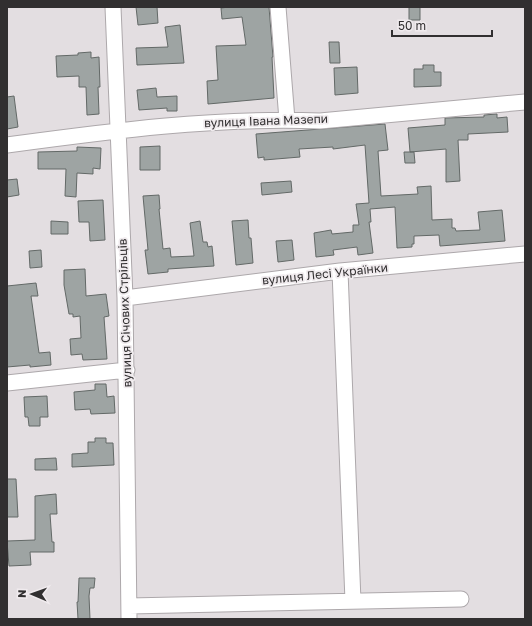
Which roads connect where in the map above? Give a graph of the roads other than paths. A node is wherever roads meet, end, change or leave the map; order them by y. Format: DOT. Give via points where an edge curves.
graph roads {
  1 [pos="113,7"];
  2 [pos="278,7"];
  3 [pos="525,102"];
  4 [pos="287,120"];
  5 [pos="118,130"];
  6 [pos="7,145"];
  7 [pos="525,254"];
  8 [pos="340,271"];
  9 [pos="125,298"];
  10 [pos="127,370"];
  11 [pos="7,383"];
  12 [pos="461,599"];
  13 [pos="353,601"];
  14 [pos="129,612"];
  1 -- 5 [label="street, вулиця Січових Стрільців"];
  2 -- 4 [label="street"];
  3 -- 4 [label="street, вулиця Івана Мазепи" via="320,121"];
  4 -- 5 [label="street, вулиця Івана Мазепи" via="202,123"];
  5 -- 6 [label="street, вулиця Івана Мазепи"];
  5 -- 9 [label="street, вулиця Січових Стрільців"];
  7 -- 8 [label="street, вулиця Лесі Українки"];
  8 -- 9 [label="street, вулиця Лесі Українки"];
  8 -- 13 [label="street"];
  9 -- 10 [label="street, вулиця Січових Стрільців"];
  10 -- 11 [label="street"];
  10 -- 14 [label="street, вулиця Січових Стрільців"];
  12 -- 13 [label="street"];
  13 -- 14 [label="street"];
}
